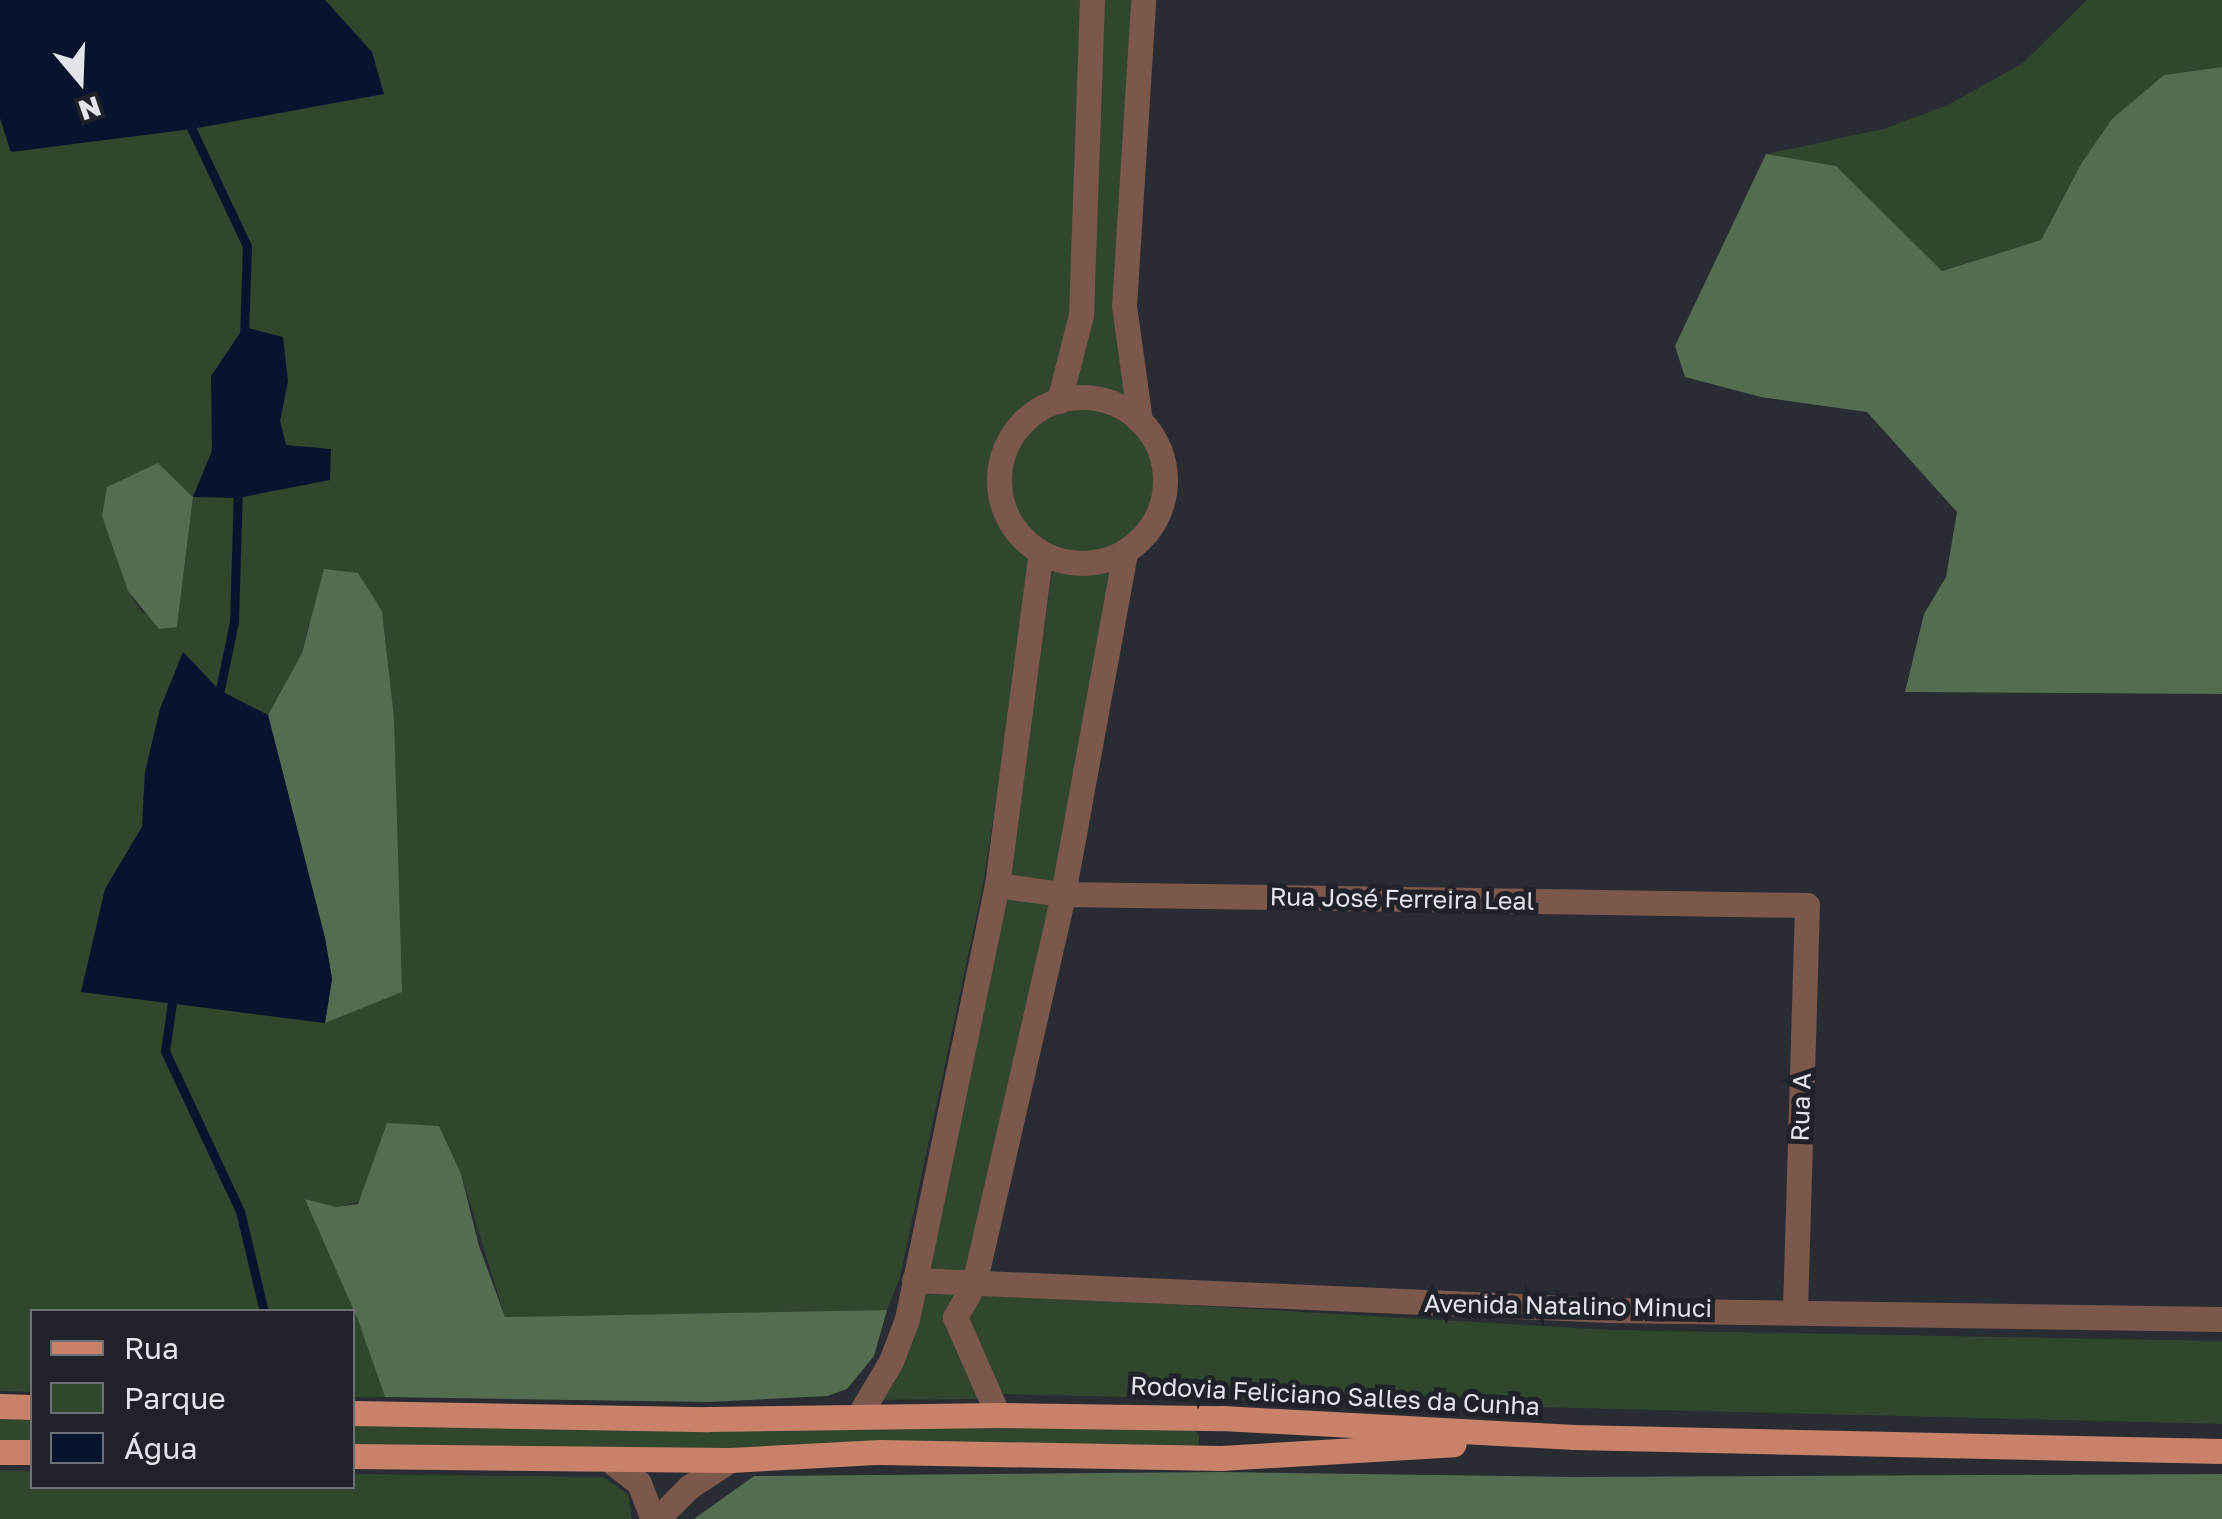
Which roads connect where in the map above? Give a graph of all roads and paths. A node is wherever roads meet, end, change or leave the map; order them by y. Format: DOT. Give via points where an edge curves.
graph roads {
  1 [pos="1092,0"];
  2 [pos="1143,0"];
  3 [pos="1059,401"];
  4 [pos="1140,421"];
  5 [pos="1125,552"];
  6 [pos="1042,553"];
  7 [pos="996,886"];
  8 [pos="1064,894"];
  9 [pos="1807,905"];
  10 [pos="914,1280"];
  11 [pos="974,1284"];
  12 [pos="1795,1310"];
  13 [pos="2222,1319"];
  14 [pos="0,1406"];
  15 [pos="30,1407"];
  16 [pos="355,1413"];
  17 [pos="859,1415"];
  18 [pos="998,1415"];
  19 [pos="1574,1437"];
  20 [pos="0,1452"];
  21 [pos="30,1452"];
  22 [pos="2222,1452"];
  23 [pos="355,1456"];
  24 [pos="608,1459"];
  25 [pos="730,1460"];
  26 [pos="655,1519"];
  1 -- 3 [label="street" via="1081,315"];
  2 -- 4 [label="street" via="1124,306"];
  3 -- 4 [label="street" via="1102,400"];
  3 -- 6 [label="street" via="1016,432 998,482 1010,524"];
  4 -- 5 [label="street" via="1158,448 1165,479 1155,520"];
  5 -- 6 [label="street" via="1084,563"];
  5 -- 8 [label="street"];
  6 -- 7 [label="street"];
  7 -- 8 [label="street, Rua José Ferreira Leal"];
  7 -- 10 [label="street"];
  8 -- 9 [label="street, Rua José Ferreira Leal"];
  8 -- 11 [label="street"];
  9 -- 12 [label="street, Rua A"];
  10 -- 11 [label="street, Avenida Natalino Minuci"];
  10 -- 17 [label="street" via="891,1361"];
  11 -- 12 [label="street, Avenida Natalino Minuci" via="1609,1310"];
  11 -- 18 [label="street" via="955,1317"];
  12 -- 13 [label="street, Avenida Natalino Minuci"];
  14 -- 15 [label="main road"];
  16 -- 17 [label="main road, Rodovia Feliciano Salles da Cunha"];
  17 -- 18 [label="main road, Rodovia Feliciano Salles da Cunha"];
  18 -- 19 [label="main road, Rodovia Feliciano Salles da Cunha" via="1222,1418"];
  19 -- 22 [label="main road"];
  19 -- 25 [label="main road, Rodovia Feliciano Salles da Cunha" via="1221,1458 880,1452"];
  20 -- 21 [label="main road"];
  23 -- 24 [label="main road, Rodovia Feliciano Salles da Cunha"];
  24 -- 25 [label="main road, Rodovia Feliciano Salles da Cunha"];
  24 -- 26 [label="street" via="640,1483"];
  25 -- 26 [label="street"];
}
